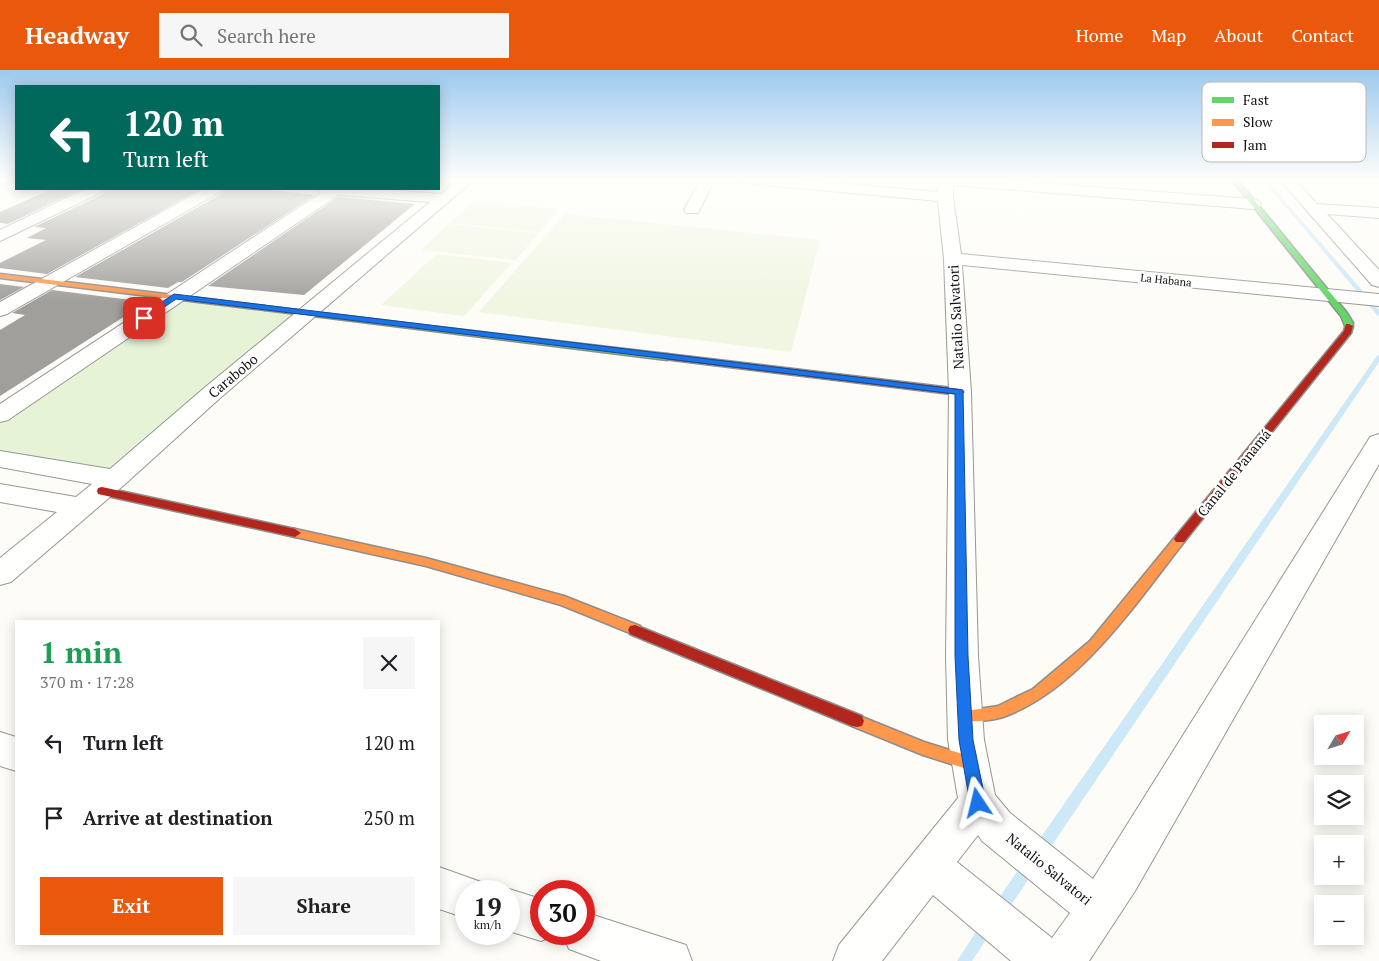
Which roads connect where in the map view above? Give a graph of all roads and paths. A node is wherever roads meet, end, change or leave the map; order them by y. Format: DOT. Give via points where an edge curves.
graph roads {
  1 [pos="32,221"];
  2 [pos="159,221"];
  3 [pos="284,221"];
  4 [pos="419,221"];
  5 [pos="949,221"];
  6 [pos="1267,221"];
  7 [pos="1325,221"];
  8 [pos="0,236"];
  9 [pos="953,259"];
  10 [pos="0,276"];
  11 [pos="1379,280"];
  12 [pos="51,282"];
  13 [pos="1328,296"];
  14 [pos="174,297"];
  15 [pos="1379,300"];
  16 [pos="0,310"];
  17 [pos="308,314"];
  18 [pos="960,392"];
  19 [pos="0,415"];
  20 [pos="1379,442"];
  21 [pos="0,459"];
  22 [pos="100,493"];
  23 [pos="0,494"];
  24 [pos="0,574"];
  25 [pos="965,716"];
  26 [pos="0,749"];
  27 [pos="15,754"];
  28 [pos="970,763"];
  29 [pos="978,803"];
  30 [pos="929,865"];
  31 [pos="440,888"];
  32 [pos="455,893"];
  33 [pos="1098,909"];
  34 [pos="595,937"];
  35 [pos="670,961"];
  36 [pos="855,961"];
  37 [pos="1045,961"];
  38 [pos="1063,961"];
  1 -- 8 [label="street"];
  2 -- 12 [label="street"];
  3 -- 14 [label="street"];
  4 -- 17 [label="street, Carabobo"];
  5 -- 9 [label="street, Natalio Salvatori"];
  6 -- 13 [label="street, Canal de Panamá"];
  7 -- 11 [label="street"];
  9 -- 13 [label="street, La Habana"];
  9 -- 18 [label="street, Natalio Salvatori"];
  10 -- 12 [label="street"];
  12 -- 14 [label="street"];
  12 -- 16 [label="street"];
  13 -- 15 [label="street, La Habana"];
  13 -- 25 [label="street, Canal de Panamá" via="1348,323 1348,331 1095,645 1038,693 1000,712"];
  14 -- 17 [label="street"];
  14 -- 19 [label="street"];
  17 -- 18 [label="street"];
  17 -- 22 [label="street, Carabobo" via="211,394"];
  18 -- 25 [label="street, Natalio Salvatori"];
  20 -- 33 [label="street"];
  21 -- 22 [label="street"];
  22 -- 23 [label="street"];
  22 -- 24 [label="street, Carabobo"];
  22 -- 28 [label="street" via="426,562 564,601 923,748"];
  25 -- 28 [label="street, Natalio Salvatori"];
  26 -- 27 [label="street"];
  28 -- 29 [label="street, Natalio Salvatori"];
  29 -- 30 [label="street"];
  29 -- 33 [label="street, Natalio Salvatori" via="996,827"];
  30 -- 36 [label="street"];
  30 -- 37 [label="street"];
  31 -- 32 [label="street"];
  33 -- 38 [label="street"];
  34 -- 35 [label="street"];
}
